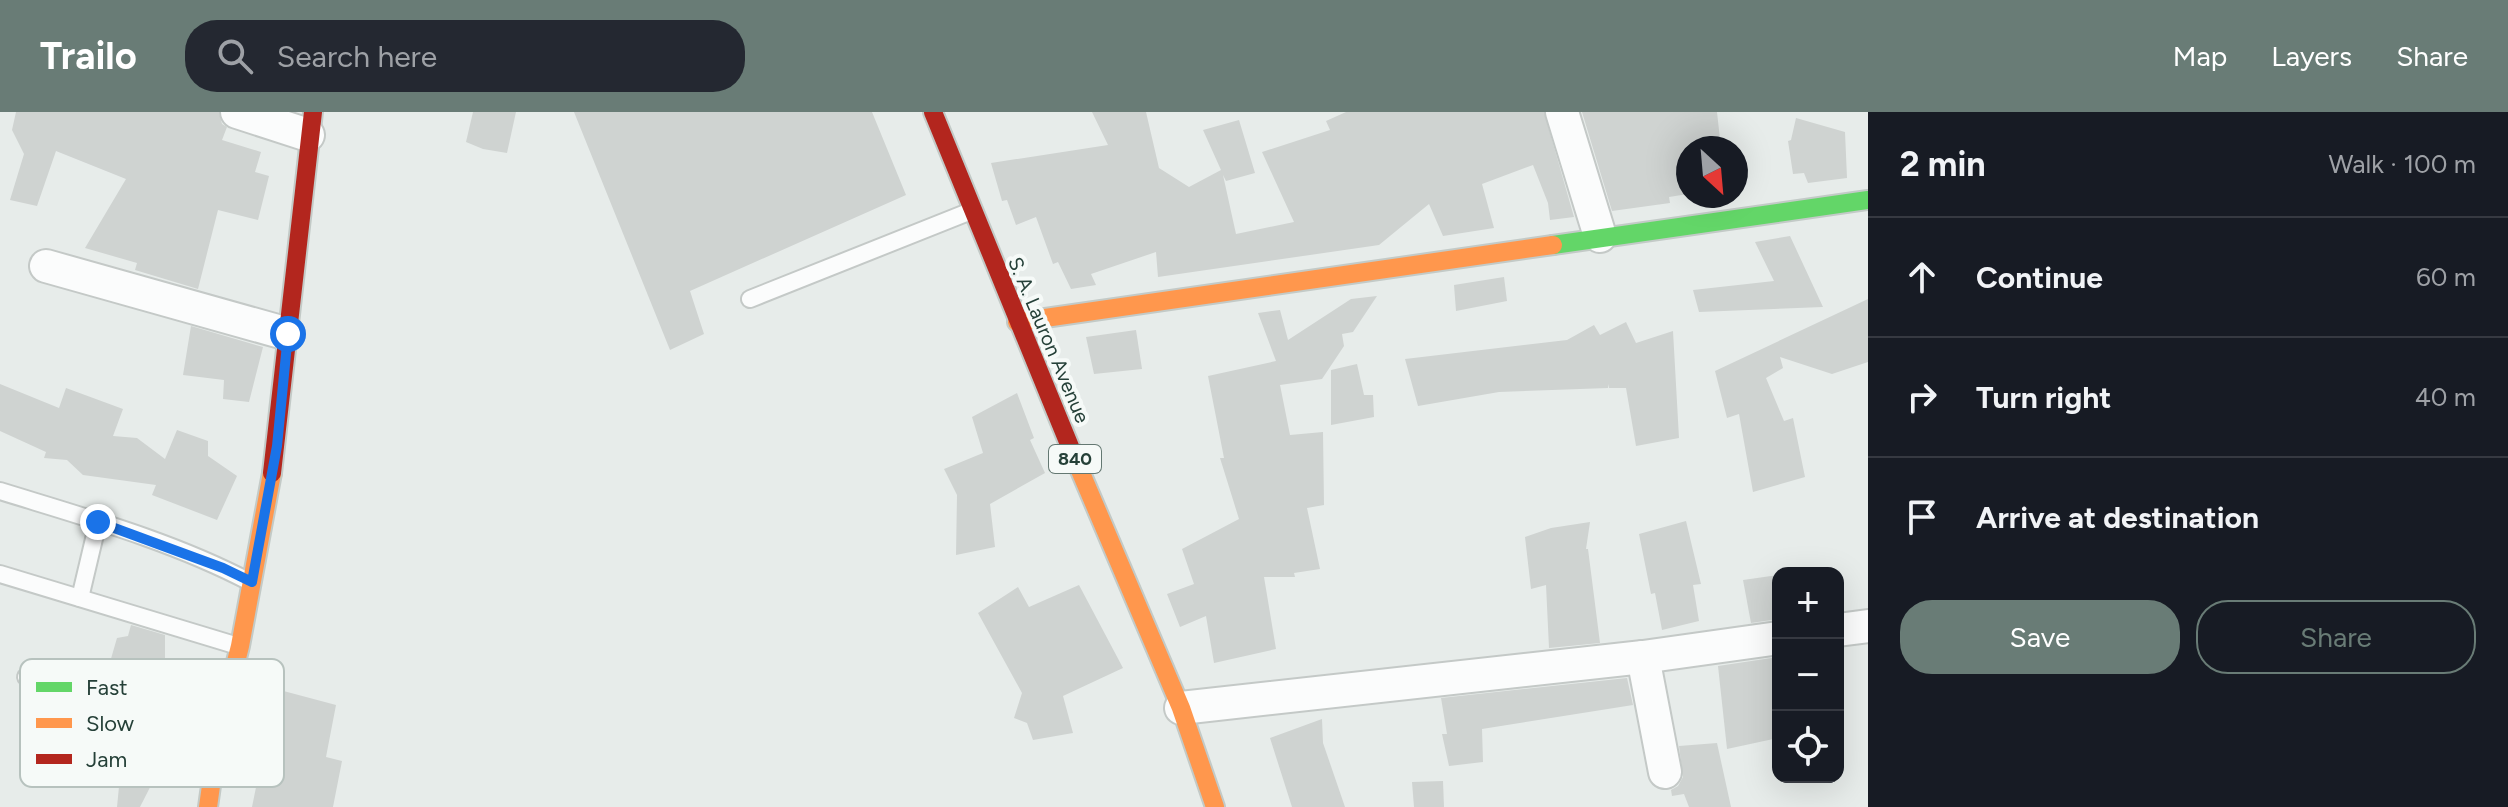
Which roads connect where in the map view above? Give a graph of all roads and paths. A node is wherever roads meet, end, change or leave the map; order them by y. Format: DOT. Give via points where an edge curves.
graph roads {
  1 [pos="237,112"];
  2 [pos="933,112"];
  3 [pos="1562,112"];
  4 [pos="310,124"];
  5 [pos="1868,200"];
  6 [pos="972,210"];
  7 [pos="1600,236"];
  8 [pos="46,266"];
  9 [pos="750,299"];
  10 [pos="1017,322"];
  11 [pos="288,334"];
  12 [pos="0,491"];
  13 [pos="98,522"];
  14 [pos="0,574"];
  15 [pos="252,582"];
  16 [pos="80,598"];
  17 [pos="1868,626"];
  18 [pos="1844,629"];
  19 [pos="1772,639"];
  20 [pos="240,646"];
  21 [pos="1643,657"];
  22 [pos="237,659"];
  23 [pos="1181,708"];
  24 [pos="1665,772"];
  25 [pos="211,787"];
  26 [pos="208,807"];
  27 [pos="1215,807"];
  1 -- 4 [label="street"];
  2 -- 6 [label="main road, S. A. Lauron Avenue / 840"];
  3 -- 7 [label="street"];
  4 -- 11 [label="main road"];
  5 -- 7 [label="main road"];
  6 -- 9 [label="lane"];
  6 -- 10 [label="main road, S. A. Lauron Avenue / 840"];
  7 -- 10 [label="main road"];
  8 -- 11 [label="street"];
  10 -- 23 [label="main road, S. A. Lauron Avenue / 840"];
  11 -- 15 [label="main road" via="277,446"];
  12 -- 13 [label="lane"];
  13 -- 15 [label="lane"];
  13 -- 16 [label="lane"];
  14 -- 16 [label="lane"];
  15 -- 20 [label="main road"];
  16 -- 20 [label="lane"];
  17 -- 18 [label="street"];
  19 -- 21 [label="street"];
  20 -- 22 [label="main road"];
  21 -- 23 [label="street"];
  21 -- 24 [label="street"];
  23 -- 27 [label="main road, S. A. Lauron Avenue / 840"];
  25 -- 26 [label="main road"];
}
